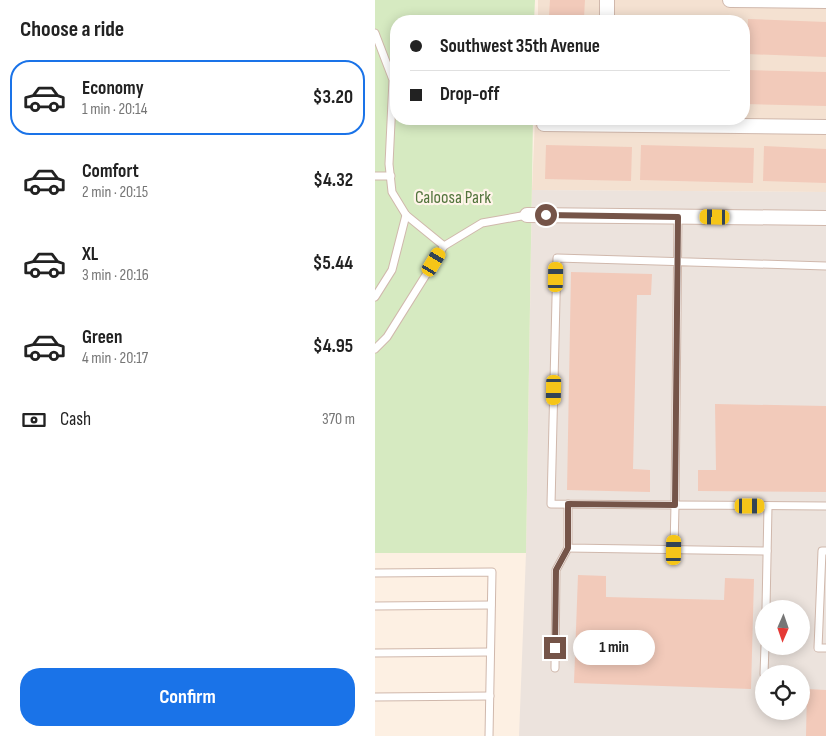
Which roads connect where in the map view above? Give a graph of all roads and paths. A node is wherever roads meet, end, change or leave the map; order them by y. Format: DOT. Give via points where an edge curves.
graph roads {
  1 [pos="607,0"];
  2 [pos="730,0"];
  3 [pos="826,1"];
  4 [pos="607,15"];
  5 [pos="375,34"];
  6 [pos="390,71"];
  7 [pos="391,125"];
  8 [pos="750,125"];
  9 [pos="826,126"];
  10 [pos="375,176"];
  11 [pos="391,176"];
  12 [pos="406,215"];
  13 [pos="527,215"];
  14 [pos="678,217"];
  15 [pos="826,218"];
  16 [pos="444,246"];
  17 [pos="677,260"];
  18 [pos="826,266"];
  19 [pos="375,297"];
  20 [pos="375,349"];
  21 [pos="568,504"];
  22 [pos="675,505"];
  23 [pos="769,506"];
  24 [pos="826,506"];
  25 [pos="568,548"];
  26 [pos="674,550"];
  27 [pos="767,551"];
  28 [pos="826,551"];
  29 [pos="375,573"];
  30 [pos="766,600"];
  31 [pos="491,605"];
  32 [pos="375,606"];
  33 [pos="826,648"];
  34 [pos="490,652"];
  35 [pos="375,653"];
  36 [pos="555,668"];
  37 [pos="490,696"];
  38 [pos="375,697"];
  39 [pos="489,736"];
  1 -- 4 [label="street"];
  2 -- 3 [label="street"];
  5 -- 6 [label="lane"];
  7 -- 11 [label="lane"];
  8 -- 9 [label="street"];
  10 -- 11 [label="lane"];
  11 -- 12 [label="lane" via="392,192"];
  12 -- 16 [label="lane"];
  12 -- 19 [label="lane" via="392,270"];
  13 -- 14 [label="street"];
  13 -- 16 [label="lane" via="482,223"];
  14 -- 15 [label="street"];
  14 -- 17 [label="lane"];
  16 -- 20 [label="lane" via="387,338"];
  17 -- 18 [label="lane"];
  17 -- 21 [label="lane" via="557,258 551,504"];
  17 -- 22 [label="lane"];
  21 -- 22 [label="lane"];
  21 -- 25 [label="lane"];
  22 -- 23 [label="lane"];
  22 -- 26 [label="lane"];
  23 -- 24 [label="lane"];
  23 -- 27 [label="lane"];
  25 -- 26 [label="lane"];
  25 -- 36 [label="lane" via="556,570"];
  26 -- 27 [label="lane"];
  27 -- 30 [label="lane"];
  28 -- 33 [label="lane" via="822,551 818,648"];
  29 -- 31 [label="lane" via="492,572"];
  31 -- 32 [label="lane"];
  31 -- 34 [label="lane"];
  34 -- 35 [label="lane"];
  34 -- 37 [label="lane"];
  37 -- 38 [label="lane"];
  37 -- 39 [label="lane"];
}
